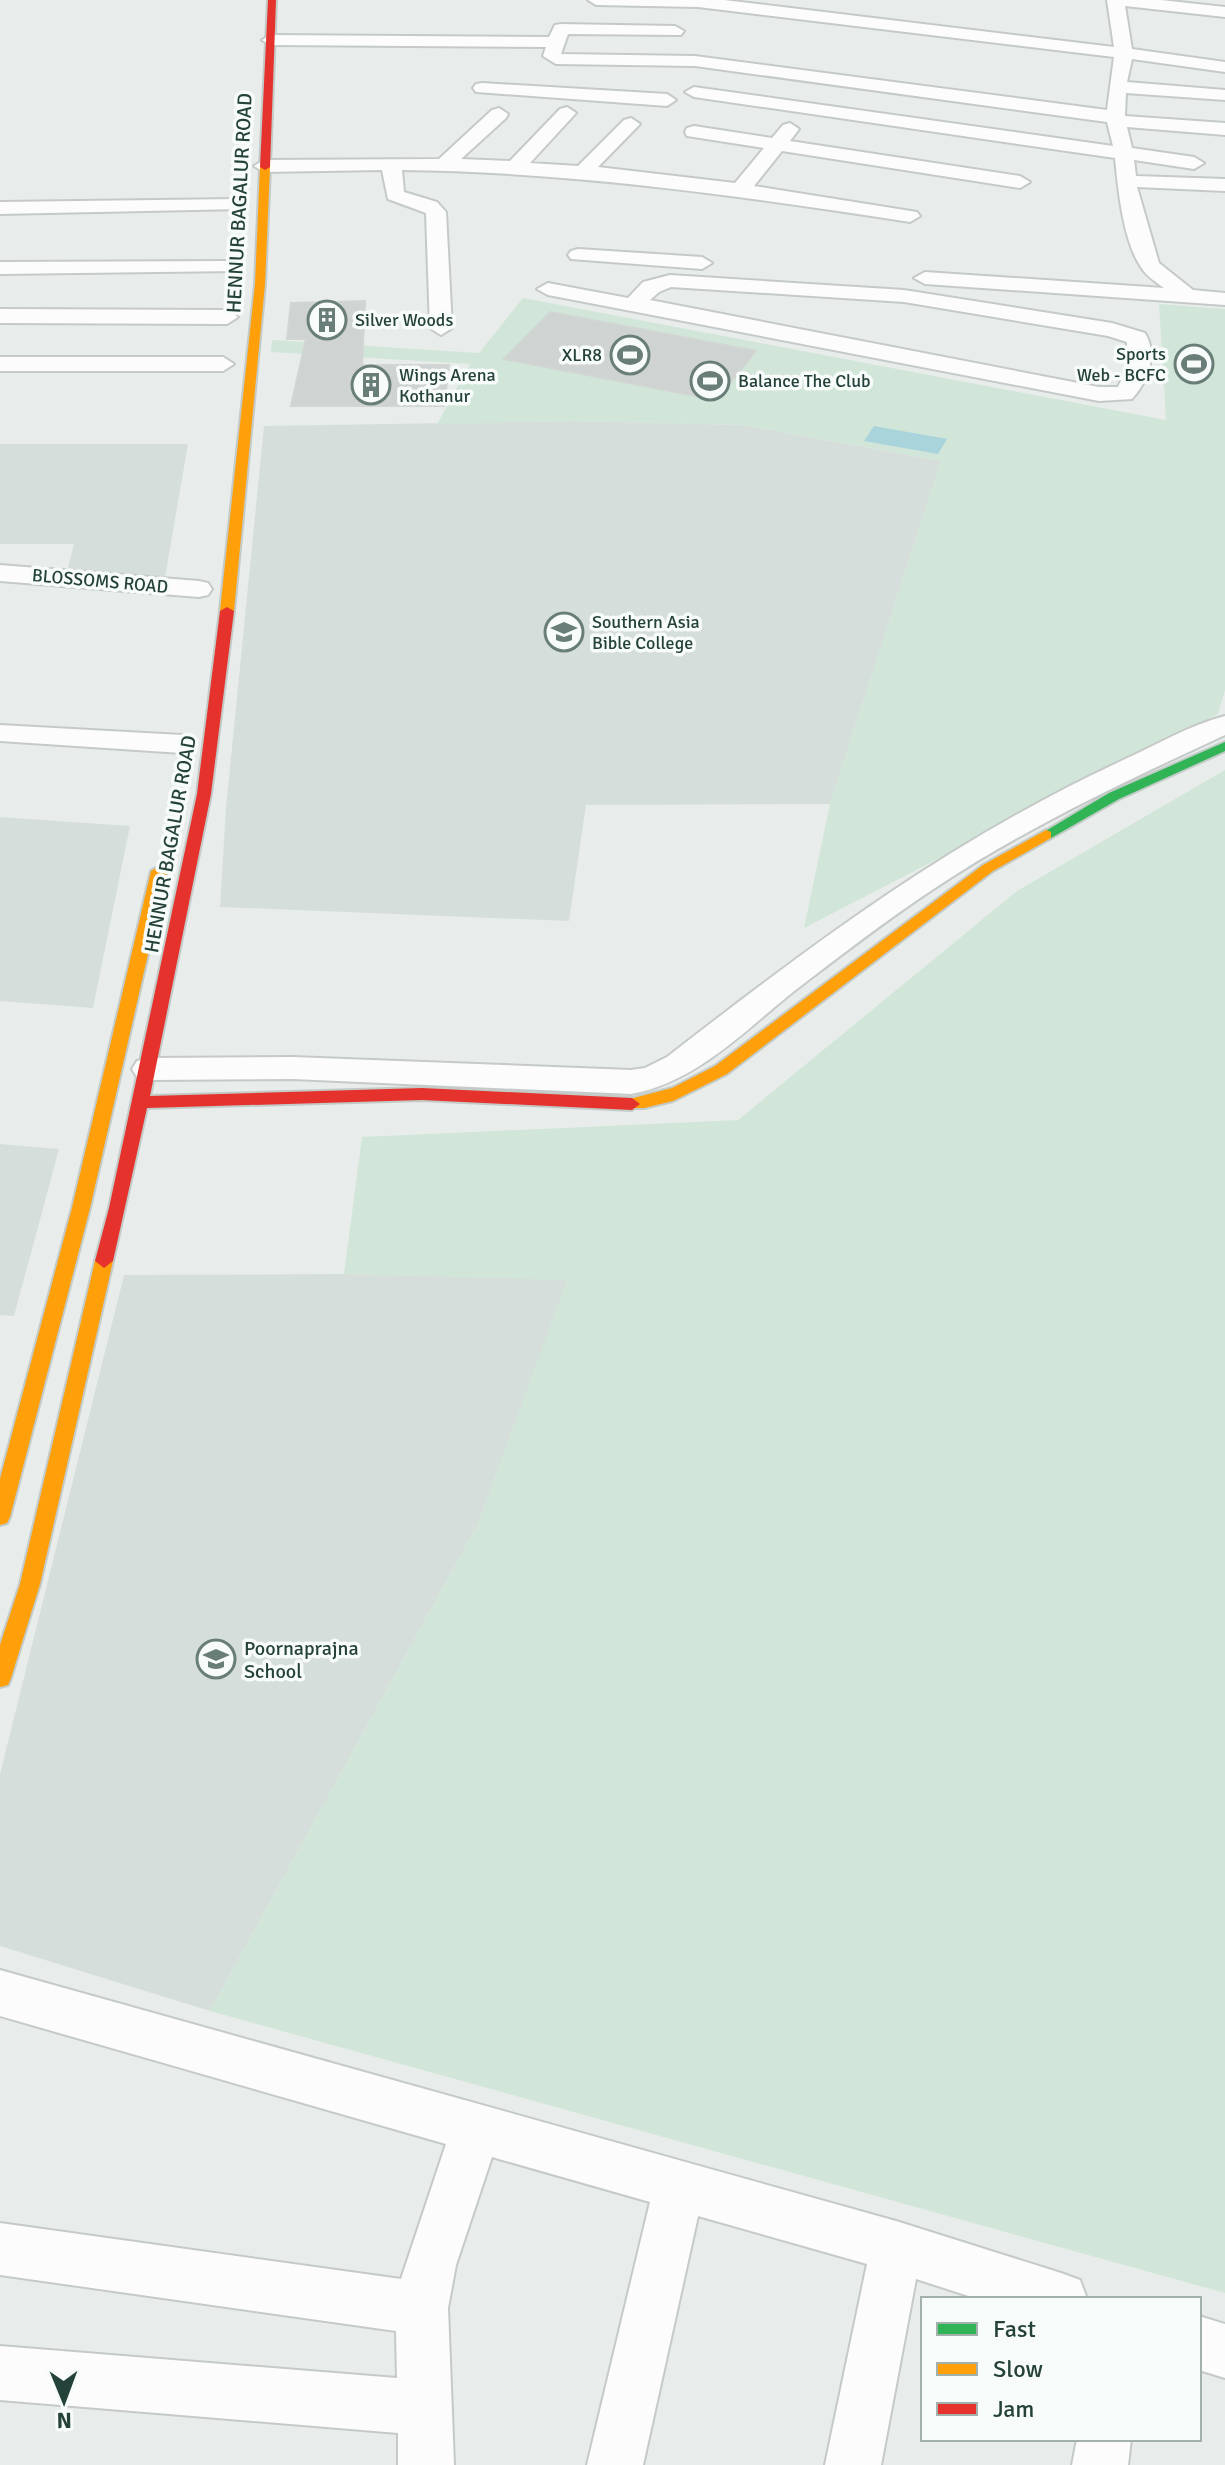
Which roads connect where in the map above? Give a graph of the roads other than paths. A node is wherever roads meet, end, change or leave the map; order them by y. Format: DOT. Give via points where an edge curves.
graph roads {
  1 [pos="272,0"];
  2 [pos="596,0"];
  3 [pos="1116,0"];
  4 [pos="1225,12"];
  5 [pos="675,31"];
  6 [pos="271,40"];
  7 [pos="556,42"];
  8 [pos="1124,53"];
  9 [pos="565,60"];
  10 [pos="1225,67"];
  11 [pos="1117,87"];
  12 [pos="482,88"];
  13 [pos="545,91"];
  14 [pos="694,92"];
  15 [pos="1225,95"];
  16 [pos="667,100"];
  17 [pos="809,109"];
  18 [pos="567,113"];
  19 [pos="499,114"];
  20 [pos="1115,119"];
  21 [pos="631,124"];
  22 [pos="1225,129"];
  23 [pos="694,132"];
  24 [pos="778,143"];
  25 [pos="1124,153"];
  26 [pos="391,163"];
  27 [pos="1194,163"];
  28 [pos="445,164"];
  29 [pos="264,166"];
  30 [pos="516,166"];
  31 [pos="583,172"];
  32 [pos="1126,181"];
  33 [pos="1020,182"];
  34 [pos="1225,185"];
  35 [pos="740,190"];
  36 [pos="236,205"];
  37 [pos="0,208"];
  38 [pos="910,216"];
  39 [pos="232,243"];
  40 [pos="578,255"];
  41 [pos="0,268"];
  42 [pos="231,274"];
  43 [pos="906,287"];
  44 [pos="548,289"];
  45 [pos="1148,293"];
  46 [pos="1187,296"];
  47 [pos="1225,299"];
  48 [pos="644,307"];
  49 [pos="991,310"];
  50 [pos="0,316"];
  51 [pos="441,328"];
  52 [pos="0,364"];
  53 [pos="0,573"];
  54 [pos="200,589"];
  55 [pos="1225,724"];
  56 [pos="0,733"];
  57 [pos="182,744"];
  58 [pos="1225,746"];
  59 [pos="162,860"];
  60 [pos="756,1024"];
  61 [pos="149,1069"];
  62 [pos="142,1102"];
  63 [pos="18,1520"];
  64 [pos="0,1678"];
  65 [pos="0,1993"];
  66 [pos="477,2128"];
  67 [pos="679,2186"];
  68 [pos="896,2247"];
  69 [pos="0,2249"];
  70 [pos="1055,2297"];
  71 [pos="422,2308"];
  72 [pos="1201,2344"];
  73 [pos="1225,2351"];
  74 [pos="0,2373"];
  75 [pos="426,2408"];
  76 [pos="1104,2441"];
  77 [pos="426,2465"];
  78 [pos="615,2465"];
  79 [pos="853,2465"];
  80 [pos="1100,2465"];
  1 -- 6 [label="main road, HENNUR BAGALUR ROAD"];
  2 -- 8 [label="street" via="698,2"];
  3 -- 4 [label="street"];
  3 -- 8 [label="street"];
  5 -- 7 [label="street" via="561,29"];
  6 -- 7 [label="street"];
  6 -- 29 [label="main road, HENNUR BAGALUR ROAD"];
  7 -- 9 [label="street" via="552,56"];
  8 -- 10 [label="street"];
  8 -- 11 [label="street"];
  9 -- 13 [label="street" via="551,67"];
  9 -- 20 [label="street" via="706,62"];
  11 -- 15 [label="street"];
  11 -- 20 [label="street"];
  12 -- 13 [label="street"];
  13 -- 16 [label="street"];
  14 -- 17 [label="street"];
  17 -- 24 [label="street"];
  17 -- 25 [label="street"];
  18 -- 30 [label="street"];
  19 -- 28 [label="street"];
  20 -- 22 [label="street"];
  20 -- 25 [label="street"];
  21 -- 31 [label="street"];
  23 -- 24 [label="street"];
  24 -- 33 [label="street"];
  24 -- 35 [label="street"];
  25 -- 27 [label="street"];
  25 -- 32 [label="street"];
  26 -- 28 [label="street"];
  26 -- 29 [label="street"];
  26 -- 51 [label="street" via="395,195 436,212"];
  28 -- 30 [label="street"];
  29 -- 61 [label="main road, HENNUR BAGALUR ROAD" via="260,284 204,794"];
  30 -- 31 [label="street"];
  31 -- 35 [label="street"];
  32 -- 34 [label="street"];
  32 -- 46 [label="street" via="1145,257"];
  35 -- 38 [label="street"];
  36 -- 37 [label="street"];
  39 -- 42 [label="main road, HENNUR BAGALUR ROAD"];
  40 -- 43 [label="street"];
  41 -- 42 [label="street"];
  43 -- 45 [label="street"];
  43 -- 48 [label="street" via="670,281 651,287 638,299"];
  43 -- 49 [label="street"];
  44 -- 48 [label="street"];
  45 -- 46 [label="street"];
  45 -- 49 [label="street" via="1140,323 1029,307"];
  46 -- 47 [label="street"];
  48 -- 49 [label="street" via="1099,394 1124,394 1134,385 1141,346 1137,338"];
  50 -- 52 [label="street" via="225,341"];
  53 -- 54 [label="street, BLOSSOMS ROAD"];
  55 -- 60 [label="street" via="1062,800 958,859 838,943"];
  56 -- 57 [label="street"];
  58 -- 60 [label="main road" via="1114,796 988,868"];
  59 -- 63 [label="main road, HENNUR BAGALUR ROAD" via="81,1208"];
  60 -- 61 [label="street" via="653,1078 631,1082 293,1068"];
  60 -- 62 [label="main road" via="721,1070 656,1102 621,1105 422,1094"];
  61 -- 62 [label="main road, HENNUR BAGALUR ROAD"];
  62 -- 63 [label="main road, HENNUR BAGALUR ROAD" via="95,1294"];
  63 -- 64 [label="main road, HENNUR BAGALUR ROAD" via="30,1584"];
  65 -- 66 [label="street"];
  66 -- 67 [label="street"];
  66 -- 71 [label="street" via="430,2265"];
  67 -- 68 [label="street"];
  67 -- 78 [label="street"];
  68 -- 70 [label="street"];
  68 -- 79 [label="street"];
  69 -- 71 [label="street"];
  71 -- 75 [label="street"];
  72 -- 73 [label="street"];
  74 -- 75 [label="street"];
  75 -- 77 [label="street"];
  76 -- 80 [label="street"];
}
